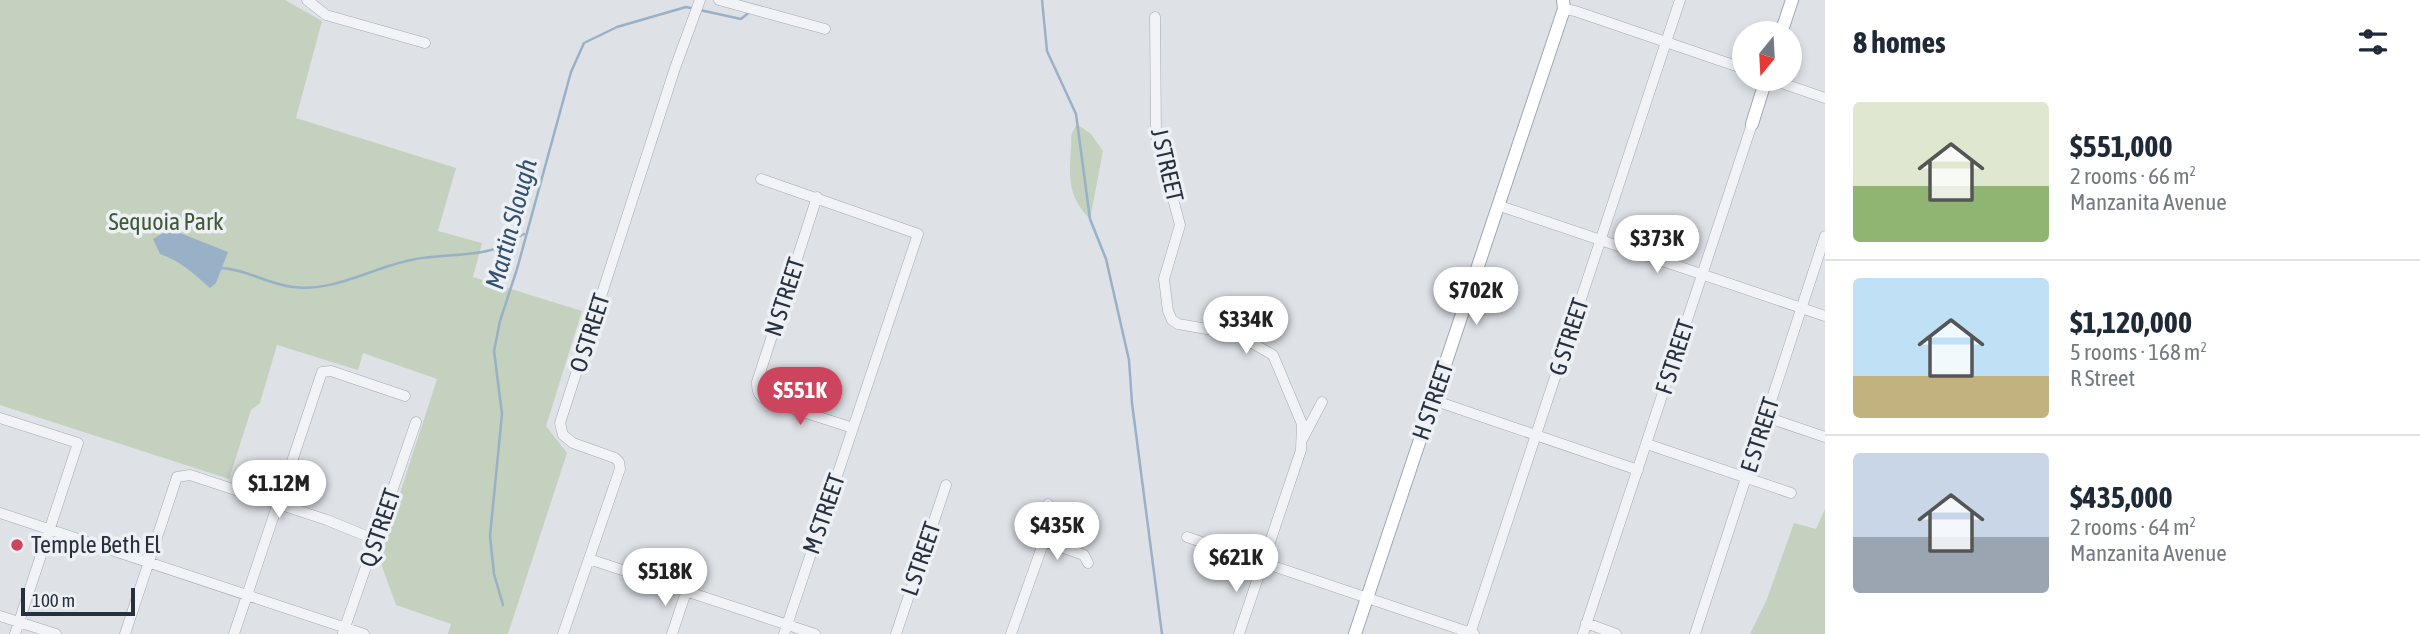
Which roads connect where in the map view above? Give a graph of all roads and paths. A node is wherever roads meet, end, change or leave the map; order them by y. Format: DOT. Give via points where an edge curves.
graph roads {
  1 [pos="307,0"];
  2 [pos="700,0"];
  3 [pos="719,0"];
  4 [pos="1680,0"];
  5 [pos="1792,0"];
  6 [pos="1563,5"];
  7 [pos="1155,16"];
  8 [pos="1786,21"];
  9 [pos="824,29"];
  10 [pos="1667,42"];
  11 [pos="425,43"];
  12 [pos="1732,64"];
  13 [pos="1802,90"];
  14 [pos="1764,91"];
  15 [pos="1825,98"];
  16 [pos="1752,124"];
  17 [pos="761,179"];
  18 [pos="817,197"];
  19 [pos="1500,206"];
  20 [pos="1825,236"];
  21 [pos="1601,240"];
  22 [pos="1703,274"];
  23 [pos="1801,308"];
  24 [pos="1825,316"];
  25 [pos="405,396"];
  26 [pos="1433,400"];
  27 [pos="1322,402"];
  28 [pos="1766,417"];
  29 [pos="0,418"];
  30 [pos="416,422"];
  31 [pos="853,428"];
  32 [pos="1536,435"];
  33 [pos="1825,437"];
  34 [pos="1303,438"];
  35 [pos="1647,444"];
  36 [pos="1638,470"];
  37 [pos="1747,477"];
  38 [pos="946,485"];
  39 [pos="1791,493"];
  40 [pos="277,503"];
  41 [pos="1048,504"];
  42 [pos="0,513"];
  43 [pos="50,530"];
  44 [pos="1187,537"];
  45 [pos="376,540"];
  46 [pos="1044,541"];
  47 [pos="589,559"];
  48 [pos="149,562"];
  49 [pos="1088,563"];
  50 [pos="1262,564"];
  51 [pos="686,592"];
  52 [pos="247,596"];
  53 [pos="1367,599"];
  54 [pos="0,616"];
  55 [pos="20,622"];
  56 [pos="785,629"];
  57 [pos="1584,629"];
  58 [pos="344,631"];
  59 [pos="16,634"];
  60 [pos="56,634"];
  61 [pos="125,634"];
  62 [pos="234,634"];
  63 [pos="364,634"];
  64 [pos="564,634"];
  65 [pos="672,634"];
  66 [pos="815,634"];
  67 [pos="896,634"];
  68 [pos="1011,634"];
  69 [pos="1239,634"];
  70 [pos="1355,634"];
  71 [pos="1471,634"];
  72 [pos="1616,634"];
  73 [pos="1695,634"];
  1 -- 11 [label="street" via="326,15"];
  2 -- 47 [label="street, O STREET" via="560,423 563,435 573,443 619,462"];
  3 -- 9 [label="street"];
  4 -- 10 [label="street, G STREET"];
  5 -- 8 [label="main road"];
  6 -- 10 [label="street"];
  6 -- 19 [label="main road, H STREET"];
  7 -- 34 [label="street, J STREET" via="1156,135 1180,225 1164,279 1168,311 1178,324 1236,334 1273,355 1302,424"];
  10 -- 12 [label="street"];
  10 -- 21 [label="street, G STREET"];
  13 -- 15 [label="street"];
  14 -- 16 [label="main road, F STREET"];
  16 -- 22 [label="street, F STREET"];
  17 -- 18 [label="street"];
  18 -- 31 [label="street, N STREET" via="757,382 760,396"];
  18 -- 31 [label="street, M STREET" via="918,234"];
  19 -- 21 [label="street"];
  19 -- 26 [label="main road, H STREET"];
  20 -- 23 [label="street, E STREET"];
  21 -- 22 [label="street"];
  21 -- 32 [label="street, G STREET"];
  22 -- 23 [label="street"];
  22 -- 35 [label="street, F STREET"];
  23 -- 24 [label="street"];
  23 -- 28 [label="street, E STREET"];
  25 -- 40 [label="street" via="331,370 321,372"];
  26 -- 32 [label="street"];
  26 -- 53 [label="main road, H STREET"];
  27 -- 34 [label="street"];
  28 -- 33 [label="street"];
  28 -- 37 [label="street, E STREET"];
  29 -- 43 [label="street" via="78,443"];
  30 -- 45 [label="street, Q STREET"];
  31 -- 56 [label="street, M STREET"];
  32 -- 36 [label="street"];
  32 -- 71 [label="street, G STREET"];
  34 -- 50 [label="street"];
  35 -- 36 [label="street, F STREET"];
  35 -- 37 [label="street"];
  36 -- 57 [label="street, F STREET"];
  37 -- 39 [label="street"];
  37 -- 73 [label="street, E STREET"];
  38 -- 67 [label="street, L STREET"];
  40 -- 45 [label="street"];
  40 -- 48 [label="street" via="190,475 177,477"];
  40 -- 52 [label="street"];
  41 -- 46 [label="street"];
  42 -- 43 [label="street"];
  43 -- 48 [label="street"];
  43 -- 55 [label="street"];
  44 -- 50 [label="street"];
  45 -- 58 [label="street, Q STREET"];
  46 -- 49 [label="street" via="1084,555"];
  46 -- 68 [label="street"];
  47 -- 51 [label="street"];
  47 -- 64 [label="street, O STREET"];
  48 -- 52 [label="street"];
  48 -- 61 [label="street"];
  50 -- 53 [label="street"];
  50 -- 69 [label="street"];
  51 -- 56 [label="street"];
  51 -- 65 [label="street"];
  52 -- 58 [label="street"];
  52 -- 62 [label="street"];
  53 -- 70 [label="main road, H STREET"];
  53 -- 71 [label="street"];
  54 -- 55 [label="street"];
  55 -- 59 [label="street"];
  55 -- 60 [label="street"];
  56 -- 66 [label="street"];
  57 -- 72 [label="street"];
  58 -- 63 [label="street"];
}
